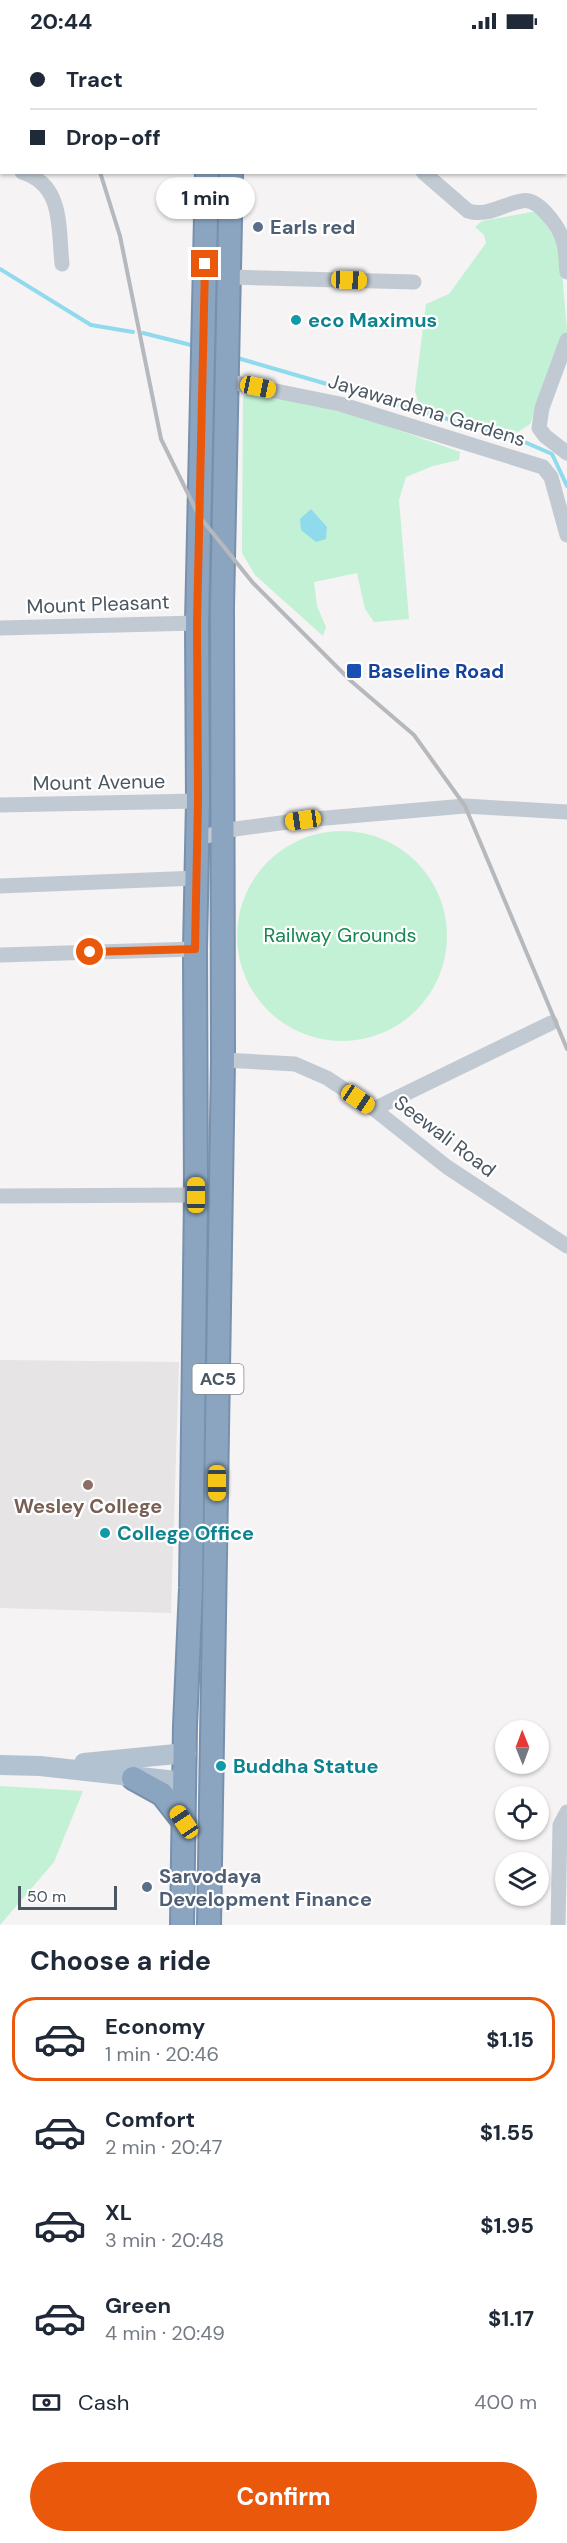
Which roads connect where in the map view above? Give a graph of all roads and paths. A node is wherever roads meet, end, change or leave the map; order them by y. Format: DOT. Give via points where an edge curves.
graph roads {
  1 [pos="28,174"];
  2 [pos="207,174"];
  3 [pos="231,174"];
  4 [pos="425,174"];
  5 [pos="62,264"];
  6 [pos="567,272"];
  7 [pos="229,277"];
  8 [pos="414,282"];
  9 [pos="567,340"];
  10 [pos="227,364"];
  11 [pos="567,453"];
  12 [pos="567,535"];
  13 [pos="197,623"];
  14 [pos="0,628"];
  15 [pos="198,801"];
  16 [pos="0,805"];
  17 [pos="567,812"];
  18 [pos="224,833"];
  19 [pos="198,838"];
  20 [pos="197,878"];
  21 [pos="0,886"];
  22 [pos="195,949"];
  23 [pos="0,955"];
  24 [pos="551,1023"];
  25 [pos="223,1060"];
  26 [pos="374,1109"];
  27 [pos="196,1195"];
  28 [pos="0,1196"];
  29 [pos="567,1246"];
  30 [pos="186,1753"];
  31 [pos="212,1753"];
  32 [pos="0,1765"];
  33 [pos="40,1766"];
  34 [pos="133,1778"];
  35 [pos="185,1782"];
  36 [pos="212,1783"];
  37 [pos="567,1812"];
  38 [pos="184,1822"];
  39 [pos="182,1925"];
  40 [pos="210,1925"];
  41 [pos="558,1925"];
  1 -- 5 [label="street" via="38,177 54,196"];
  2 -- 13 [label="highway, AC5"];
  3 -- 7 [label="highway, AC5"];
  4 -- 6 [label="street" via="468,211 492,212 524,200 535,203 546,212 563,240"];
  7 -- 8 [label="street"];
  7 -- 10 [label="highway, AC5"];
  9 -- 11 [label="street" via="542,408 539,428"];
  10 -- 12 [label="street, Jayawardena Gardens" via="340,404 543,467 551,477"];
  10 -- 18 [label="highway, AC5" via="222,607"];
  13 -- 14 [label="street, Mount Pleasant"];
  13 -- 15 [label="highway, AC5"];
  15 -- 16 [label="street, Mount Avenue"];
  15 -- 19 [label="highway, AC5"];
  17 -- 18 [label="street" via="465,806 303,820"];
  18 -- 19 [label="street"];
  18 -- 25 [label="highway, AC5"];
  19 -- 20 [label="highway, AC5"];
  20 -- 21 [label="street"];
  20 -- 22 [label="highway, AC5"];
  22 -- 23 [label="street"];
  22 -- 27 [label="highway, AC5"];
  24 -- 26 [label="street"];
  25 -- 26 [label="street, Seewali Road" via="295,1064 327,1078"];
  25 -- 31 [label="highway, AC5"];
  26 -- 29 [label="street, Seewali Road" via="447,1167"];
  27 -- 28 [label="street"];
  27 -- 30 [label="highway, AC5"];
  30 -- 31 [label="street"];
  30 -- 33 [label="main road"];
  30 -- 35 [label="highway, AC5"];
  31 -- 36 [label="highway, AC5"];
  32 -- 33 [label="main road"];
  33 -- 34 [label="main road"];
  34 -- 35 [label="main road"];
  34 -- 38 [label="highway" via="162,1794"];
  35 -- 36 [label="street"];
  35 -- 38 [label="highway, AC5"];
  36 -- 40 [label="highway, AC5"];
  37 -- 41 [label="street" via="560,1825"];
  38 -- 39 [label="highway, AC5"];
}
